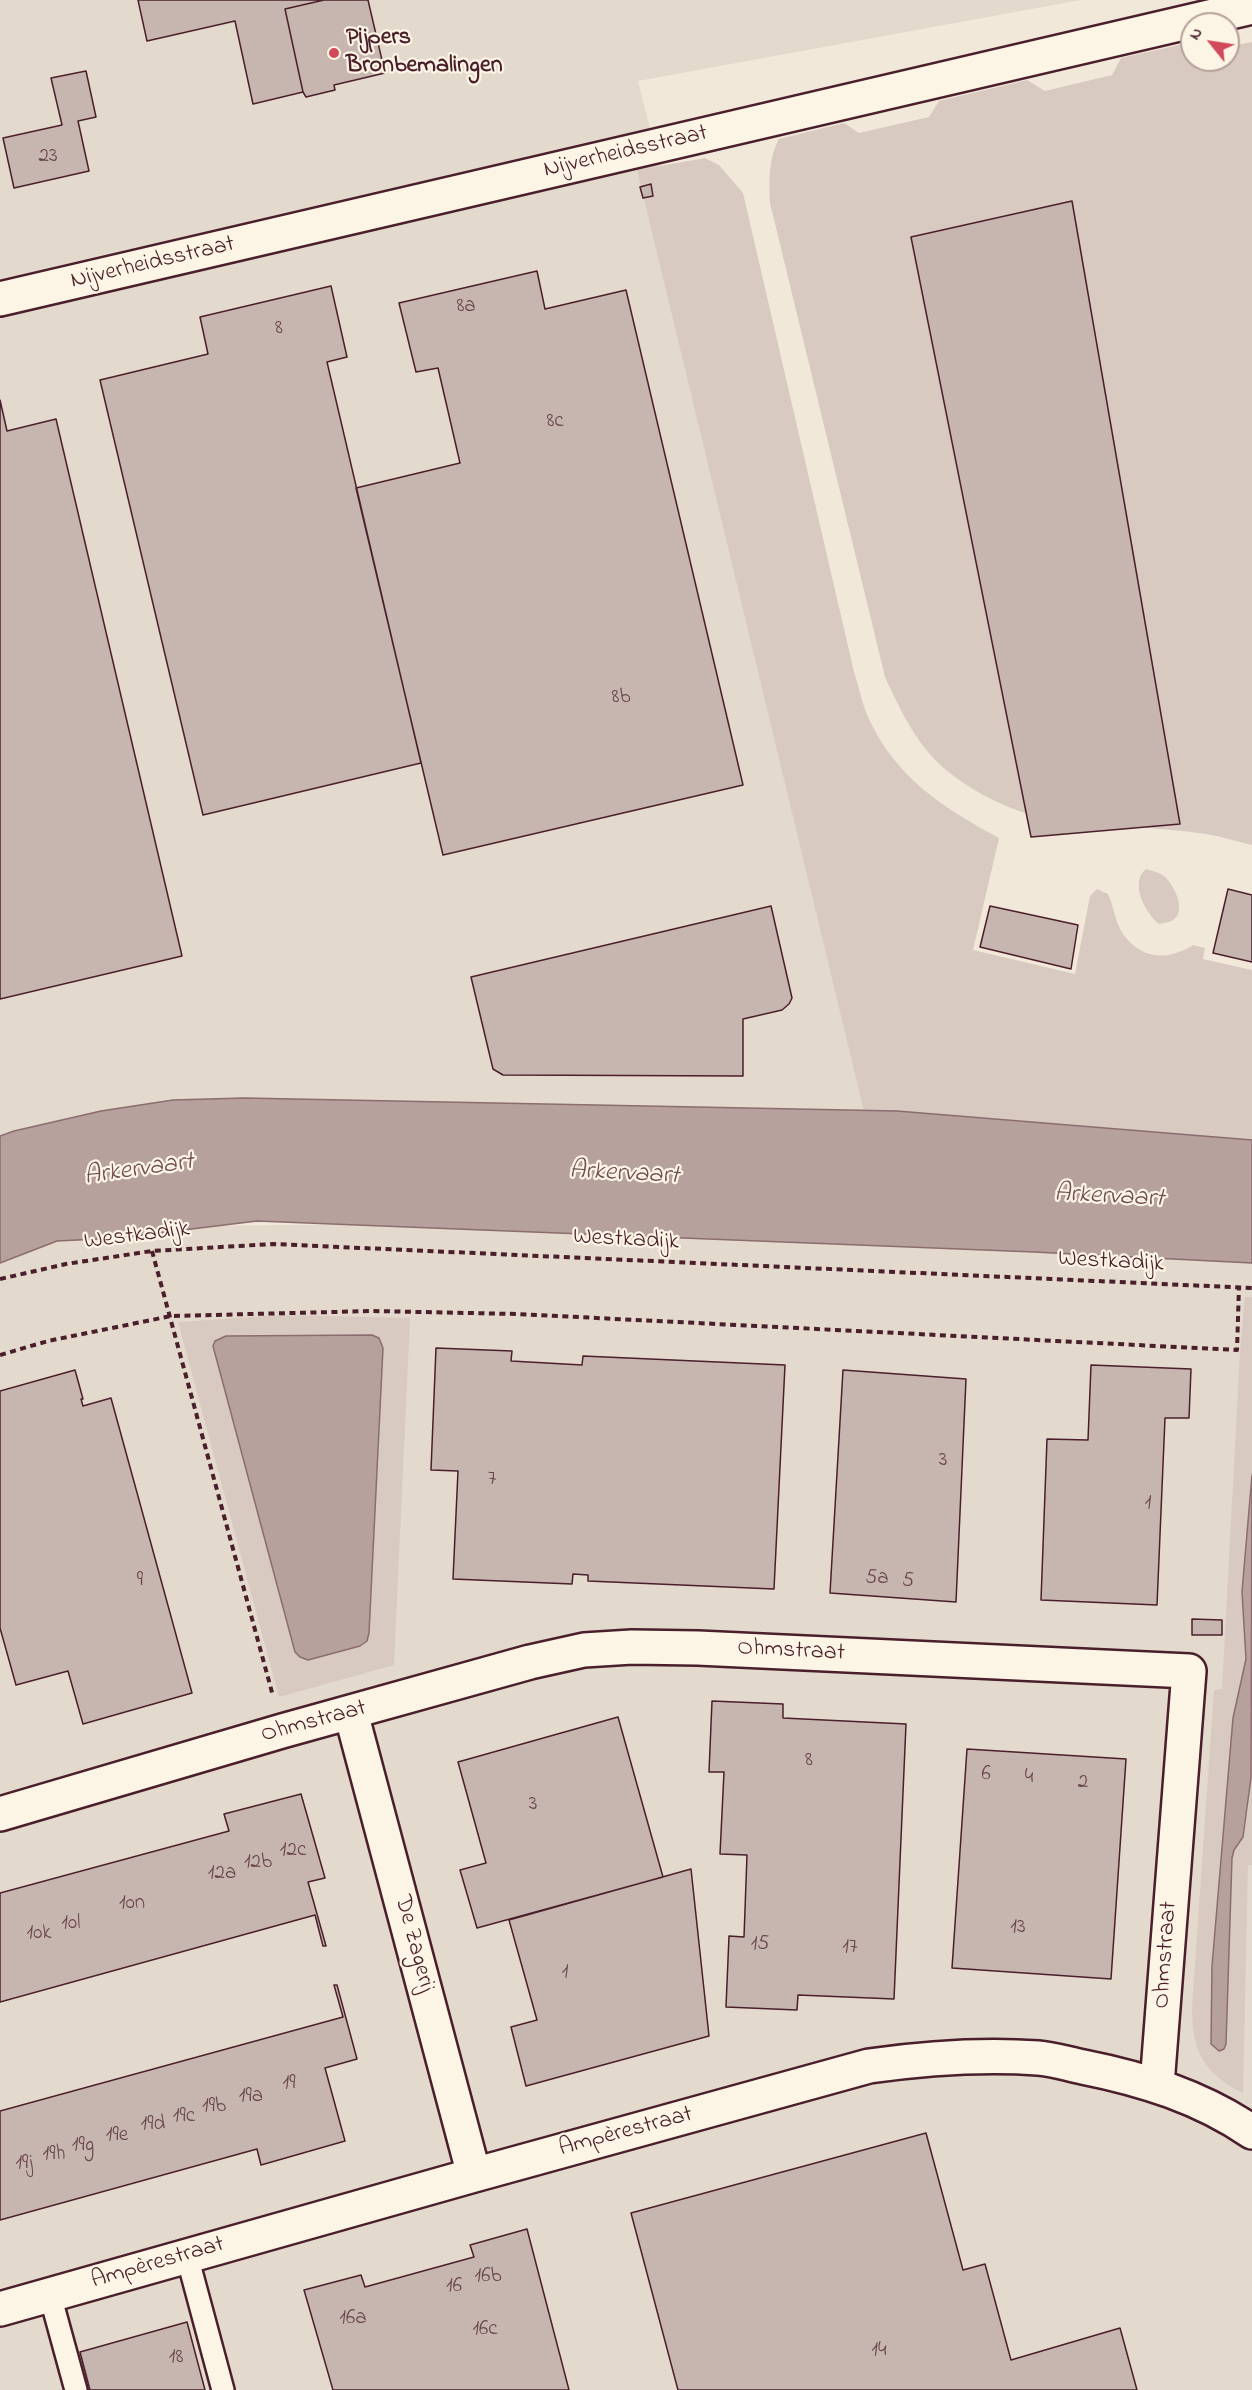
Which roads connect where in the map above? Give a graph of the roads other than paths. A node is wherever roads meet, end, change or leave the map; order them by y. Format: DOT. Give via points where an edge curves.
graph roads {
  1 [pos="1252,7"];
  2 [pos="0,299"];
  3 [pos="351,1713"];
  4 [pos="0,1814"];
  5 [pos="1157,2085"];
  6 [pos="1252,2132"];
  7 [pos="474,2175"];
  8 [pos="187,2256"];
  9 [pos="50,2295"];
  10 [pos="0,2309"];
  11 [pos="76,2390"];
  12 [pos="223,2390"];
  1 -- 2 [label="street, Nijverheidsstraat"];
  3 -- 4 [label="street, Ohmstraat"];
  3 -- 5 [label="street, Ohmstraat" via="530,1662 584,1650 632,1647 1189,1671"];
  3 -- 7 [label="street, De Zagerij"];
  5 -- 6 [label="street, Ampèrestraat" via="1202,2103"];
  5 -- 7 [label="street, Ampèrestraat" via="1041,2058 931,2058 869,2066"];
  7 -- 8 [label="street, Ampèrestraat"];
  8 -- 9 [label="street, Ampèrestraat"];
  8 -- 12 [label="lane"];
  9 -- 10 [label="street, Ampèrestraat"];
  9 -- 11 [label="lane"];
}
